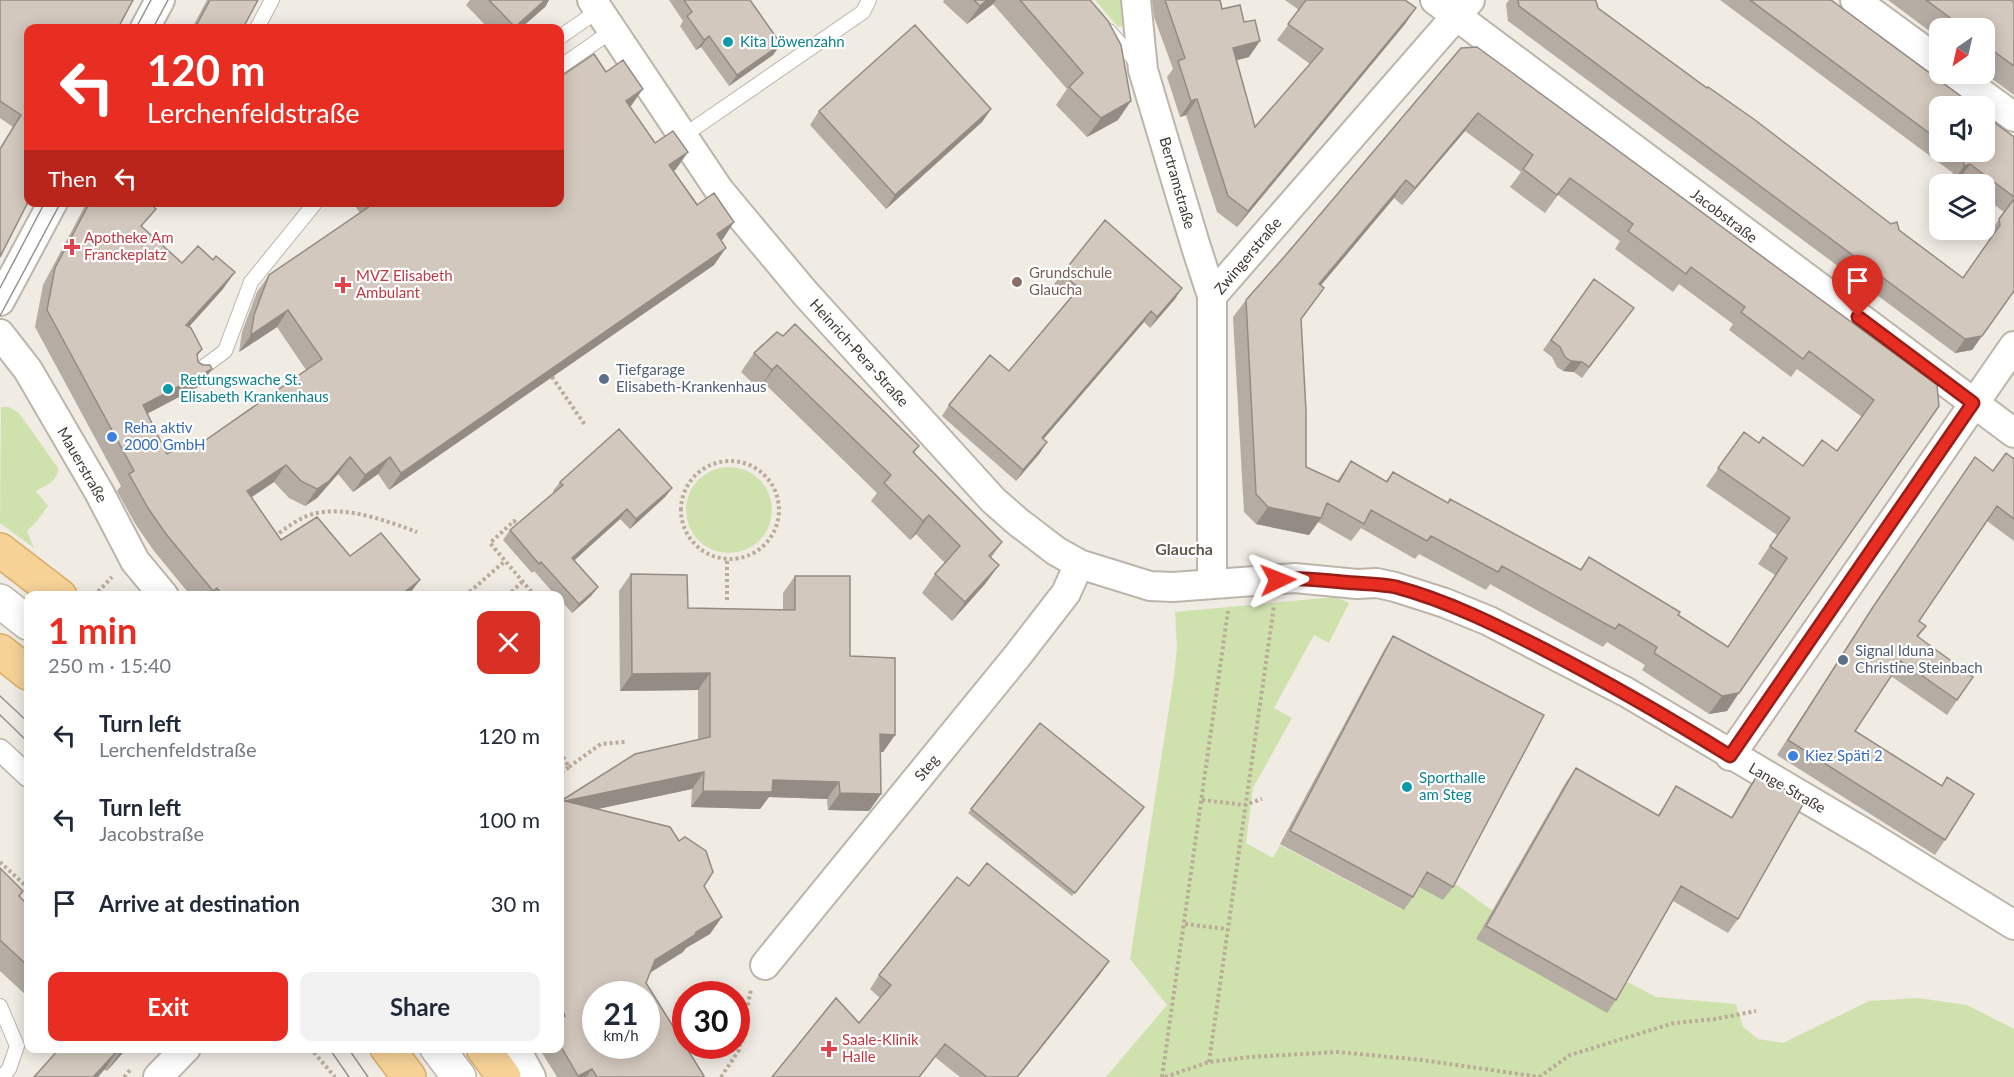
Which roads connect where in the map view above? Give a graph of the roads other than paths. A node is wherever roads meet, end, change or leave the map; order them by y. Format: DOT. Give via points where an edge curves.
graph roads {
  1 [pos="160,0"];
  2 [pos="272,0"];
  3 [pos="869,0"];
  4 [pos="1136,0"];
  5 [pos="1855,0"];
  6 [pos="1453,5"];
  7 [pos="601,14"];
  8 [pos="1097,18"];
  9 [pos="147,24"];
  10 [pos="259,24"];
  11 [pos="564,36"];
  12 [pos="1929,54"];
  13 [pos="564,62"];
  14 [pos="1143,70"];
  15 [pos="1969,84"];
  16 [pos="2014,117"];
  17 [pos="683,136"];
  18 [pos="50,207"];
  19 [pos="312,207"];
  20 [pos="1212,296"];
  21 [pos="0,301"];
  22 [pos="0,334"];
  23 [pos="2014,346"];
  24 [pos="194,374"];
  25 [pos="1973,403"];
  26 [pos="2014,433"];
  27 [pos="0,550"];
  28 [pos="1079,564"];
  29 [pos="1222,582"];
  30 [pos="53,591"];
  31 [pos="160,591"];
  32 [pos="0,601"];
  33 [pos="24,619"];
  34 [pos="0,651"];
  35 [pos="24,670"];
  36 [pos="0,750"];
  37 [pos="1730,756"];
  38 [pos="24,772"];
  39 [pos="2014,925"];
  40 [pos="765,966"];
  41 [pos="0,1006"];
  42 [pos="181,1053"];
  43 [pos="391,1053"];
  44 [pos="441,1053"];
  45 [pos="487,1053"];
  46 [pos="518,1053"];
  47 [pos="2,1077"];
  48 [pos="158,1077"];
  49 [pos="409,1077"];
  50 [pos="459,1077"];
  51 [pos="504,1077"];
  52 [pos="531,1077"];
  1 -- 9 [label="street"];
  2 -- 10 [label="lane"];
  3 -- 17 [label="lane" via="862,12"];
  4 -- 14 [label="street, Bertramstraße"];
  5 -- 12 [label="street"];
  6 -- 20 [label="street, Zwingerstraße"];
  6 -- 25 [label="street, Jacobstraße"];
  7 -- 11 [label="lane"];
  7 -- 13 [label="lane"];
  7 -- 17 [label="street, Heinrich-Pera-Straße"];
  8 -- 14 [label="lane, Bertramstraße"];
  14 -- 20 [label="street, Bertramstraße"];
  15 -- 16 [label="street"];
  17 -- 28 [label="street, Heinrich-Pera-Straße" via="719,190 933,436 1018,522"];
  18 -- 21 [label="street"];
  19 -- 24 [label="lane" via="251,282 225,351"];
  20 -- 29 [label="street, Zwingerstraße"];
  22 -- 31 [label="street, Mauerstraße" via="28,370 135,561"];
  23 -- 25 [label="street"];
  25 -- 26 [label="street, Jacobstraße"];
  25 -- 37 [label="street"];
  27 -- 30 [label="main road"];
  28 -- 29 [label="street, Heinrich-Pera-Straße" via="1150,586"];
  28 -- 40 [label="street, Steg" via="1066,593 1018,655"];
  29 -- 37 [label="street, Lange Straße" via="1295,578 1377,583 1445,603 1489,621 1626,692"];
  32 -- 33 [label="street"];
  34 -- 35 [label="main road"];
  36 -- 38 [label="street"];
  37 -- 39 [label="street, Lange Straße"];
  41 -- 47 [label="lane" via="17,1047"];
  42 -- 48 [label="street"];
  43 -- 49 [label="main road"];
  44 -- 50 [label="street"];
  45 -- 51 [label="main road"];
  46 -- 52 [label="street"];
}
